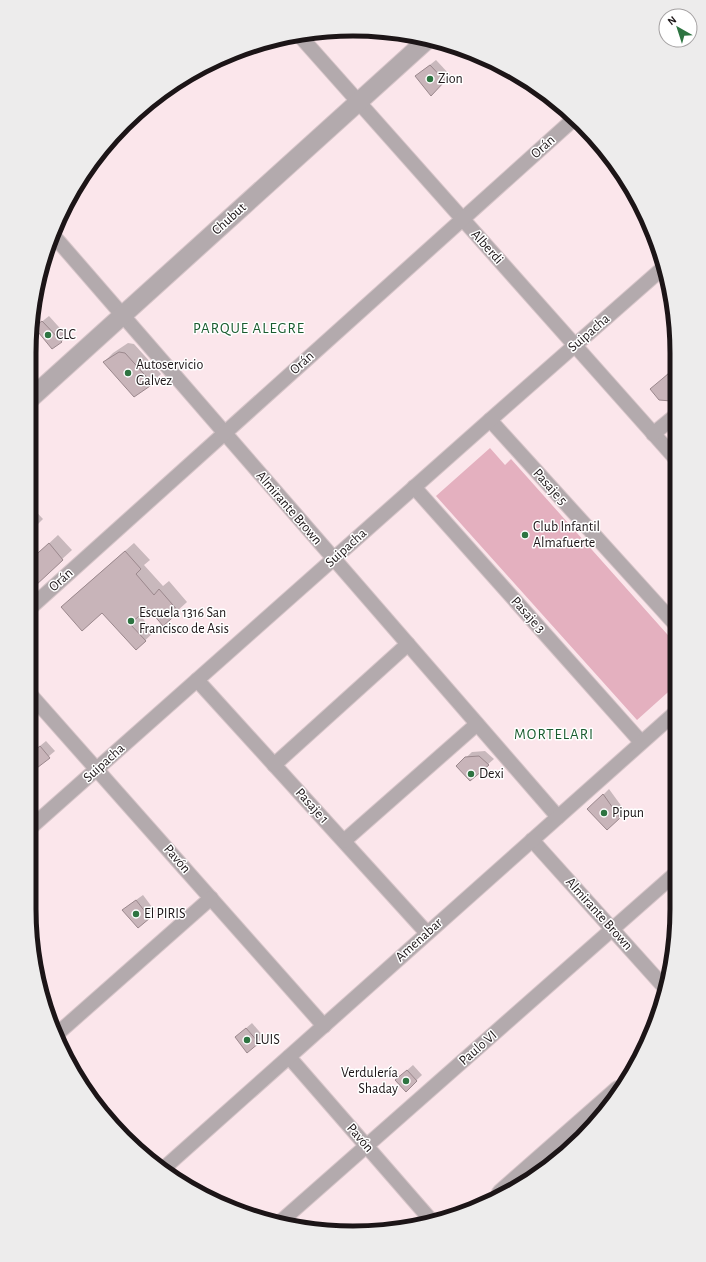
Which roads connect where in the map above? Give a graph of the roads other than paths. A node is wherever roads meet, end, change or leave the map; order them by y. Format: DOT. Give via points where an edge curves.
graph roads {
  1 [pos="304,40"];
  2 [pos="423,44"];
  3 [pos="359,102"];
  4 [pos="570,122"];
  5 [pos="462,219"];
  6 [pos="57,240"];
  7 [pos="659,271"];
  8 [pos="123,315"];
  9 [pos="575,346"];
  10 [pos="36,394"];
  11 [pos="490,420"];
  12 [pos="670,420"];
  13 [pos="225,433"];
  14 [pos="653,434"];
  15 [pos="670,453"];
  16 [pos="414,487"];
  17 [pos="334,559"];
  18 [pos="36,603"];
  19 [pos="670,618"];
  20 [pos="408,644"];
  21 [pos="197,680"];
  22 [pos="36,701"];
  23 [pos="670,717"];
  24 [pos="477,724"];
  25 [pos="641,742"];
  26 [pos="274,765"];
  27 [pos="97,769"];
  28 [pos="558,817"];
  29 [pos="36,823"];
  30 [pos="532,840"];
  31 [pos="344,842"];
  32 [pos="670,878"];
  33 [pos="211,898"];
  34 [pos="612,929"];
  35 [pos="427,933"];
  36 [pos="661,983"];
  37 [pos="324,1026"];
  38 [pos="60,1031"];
  39 [pos="289,1056"];
  40 [pos="603,1104"];
  41 [pos="366,1146"];
  42 [pos="167,1165"];
  43 [pos="513,1183"];
  44 [pos="428,1217"];
  45 [pos="284,1218"];
  1 -- 3 [label="street, Alberdi"];
  2 -- 3 [label="street, Chubut"];
  3 -- 5 [label="street, Alberdi"];
  3 -- 8 [label="street, Chubut"];
  4 -- 5 [label="street, Orán"];
  5 -- 9 [label="street, Alberdi"];
  5 -- 13 [label="street, Orán"];
  6 -- 8 [label="street, Almirante Brown"];
  7 -- 9 [label="street, Suipacha"];
  8 -- 10 [label="street, Chubut"];
  8 -- 13 [label="street, Almirante Brown"];
  9 -- 11 [label="street, Suipacha"];
  9 -- 14 [label="street, Alberdi"];
  11 -- 16 [label="street, Suipacha"];
  11 -- 19 [label="street, Pasaje 5"];
  12 -- 14 [label="street"];
  13 -- 17 [label="street, Almirante Brown"];
  13 -- 18 [label="street, Orán"];
  14 -- 15 [label="street, Alberdi"];
  16 -- 17 [label="street, Suipacha"];
  16 -- 25 [label="street, Pasaje 3"];
  17 -- 20 [label="street, Almirante Brown"];
  17 -- 21 [label="street, Suipacha"];
  20 -- 24 [label="street, Almirante Brown"];
  20 -- 26 [label="street"];
  21 -- 26 [label="street, Pasaje 1"];
  21 -- 27 [label="street, Suipacha"];
  22 -- 27 [label="street, Pavón"];
  23 -- 25 [label="street, Amenabar"];
  24 -- 28 [label="street, Almirante Brown"];
  24 -- 31 [label="street"];
  25 -- 28 [label="street, Amenabar"];
  26 -- 31 [label="street, Pasaje 1"];
  27 -- 29 [label="street, Suipacha"];
  27 -- 33 [label="street, Pavón"];
  28 -- 30 [label="street, Amenabar"];
  30 -- 34 [label="street, Almirante Brown"];
  30 -- 35 [label="street, Amenabar"];
  31 -- 35 [label="street, Pasaje 1"];
  32 -- 34 [label="street, Paulo VI"];
  33 -- 37 [label="street, Pavón"];
  33 -- 38 [label="street"];
  34 -- 36 [label="street, Almirante Brown"];
  34 -- 41 [label="street, Paulo VI"];
  35 -- 37 [label="street, Amenabar"];
  37 -- 39 [label="street, Amenabar"];
  39 -- 41 [label="street, Pavón"];
  39 -- 42 [label="street, Amenabar"];
  40 -- 43 [label="street"];
  41 -- 44 [label="street, Pavón"];
  41 -- 45 [label="street, Paulo VI"];
}
